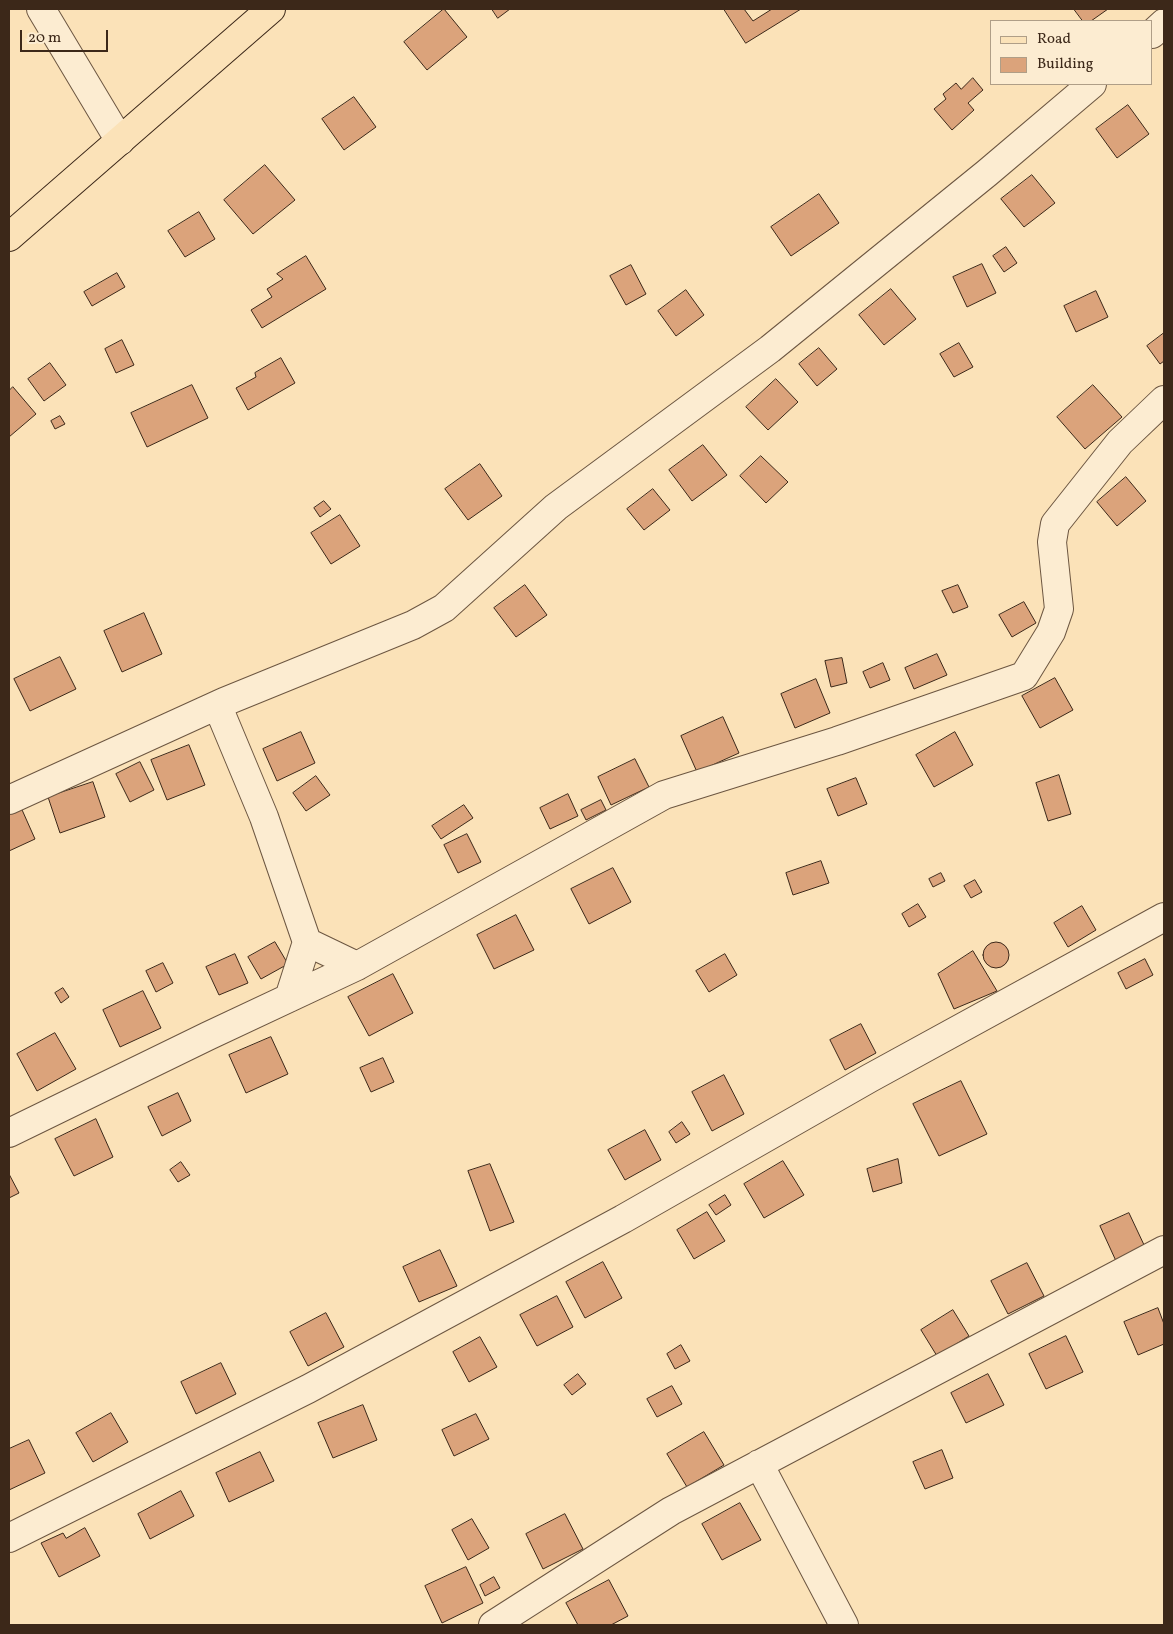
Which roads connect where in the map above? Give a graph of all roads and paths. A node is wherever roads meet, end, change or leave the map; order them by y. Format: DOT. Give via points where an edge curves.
graph roads {
  1 [pos="40,9"];
  2 [pos="271,9"];
  3 [pos="1164,23"];
  4 [pos="1153,33"];
  5 [pos="1091,85"];
  6 [pos="120,141"];
  7 [pos="9,237"];
  8 [pos="1164,400"];
  9 [pos="224,702"];
  10 [pos="9,800"];
  11 [pos="1164,917"];
  12 [pos="306,942"];
  13 [pos="357,966"];
  14 [pos="290,998"];
  15 [pos="9,1133"];
  16 [pos="1164,1250"];
  17 [pos="759,1464"];
  18 [pos="9,1538"];
  19 [pos="493,1625"];
  20 [pos="844,1625"];
  1 -- 6 [label="street"];
  2 -- 6 [label="main road"];
  3 -- 4 [label="street"];
  5 -- 9 [label="street" via="770,349 556,507 444,608 413,625"];
  6 -- 7 [label="main road"];
  8 -- 13 [label="street" via="1120,442 1055,524 1052,542 1058,609 1051,632 1024,676 837,741 664,795"];
  9 -- 10 [label="street"];
  9 -- 12 [label="street" via="221,714 264,817"];
  11 -- 18 [label="street" via="870,1078 623,1219 308,1389"];
  12 -- 13 [label="street"];
  12 -- 14 [label="street"];
  13 -- 14 [label="street"];
  14 -- 15 [label="street"];
  16 -- 17 [label="street"];
  17 -- 19 [label="street" via="671,1511"];
  17 -- 20 [label="street"];
}
